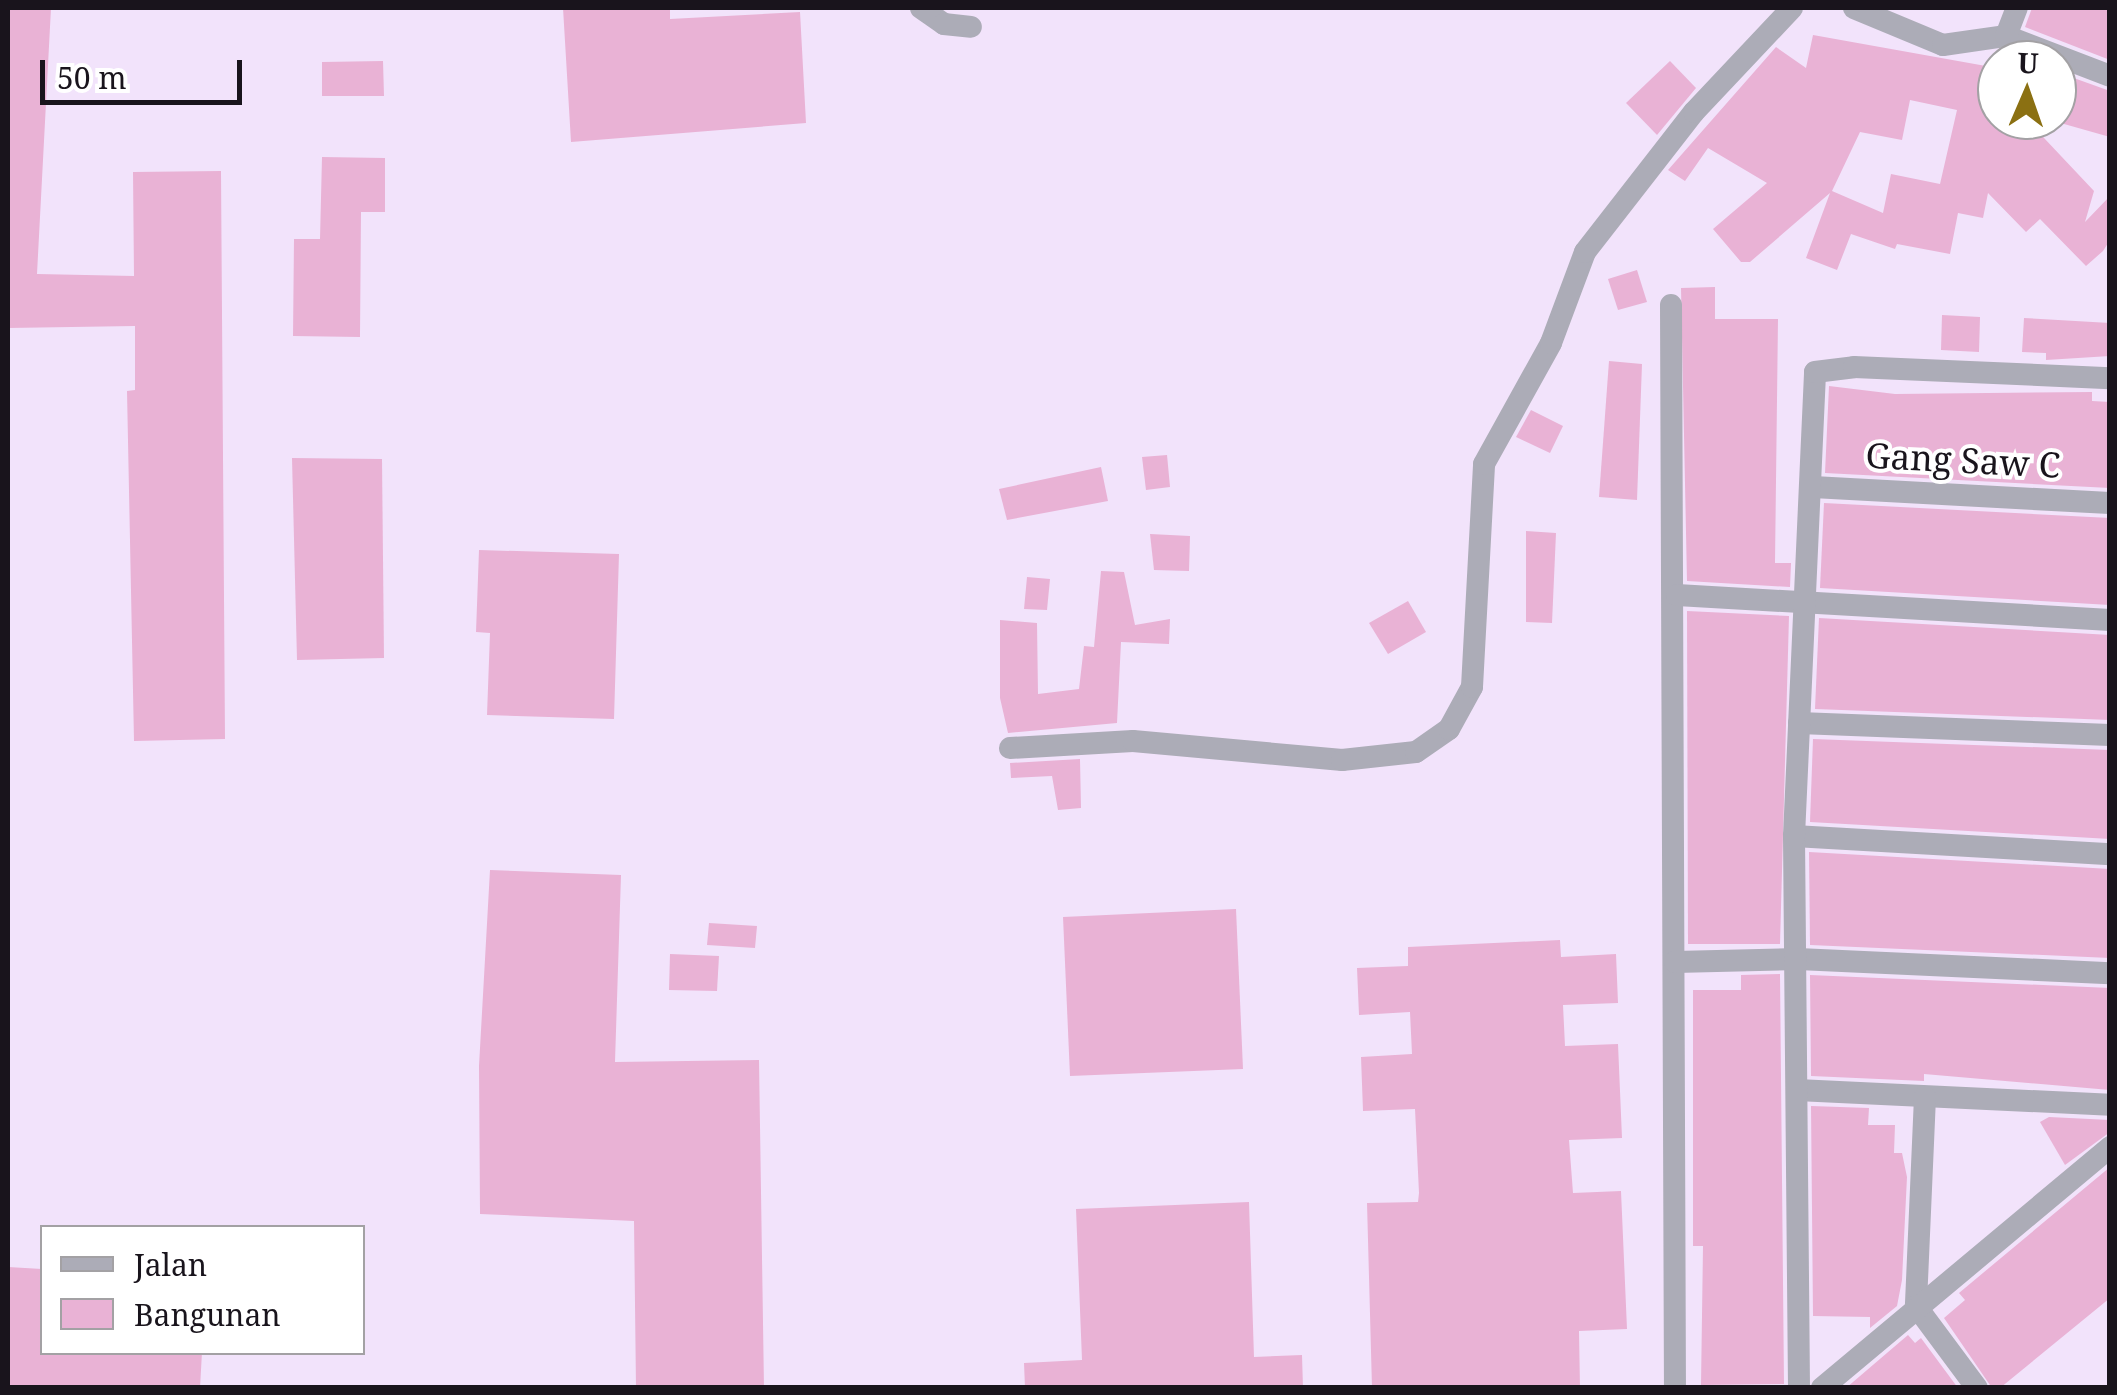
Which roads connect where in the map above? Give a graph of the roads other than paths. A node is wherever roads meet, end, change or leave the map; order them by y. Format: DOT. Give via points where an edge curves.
graph roads {
  1 [pos="921,8"];
  2 [pos="1792,8"];
  3 [pos="1854,8"];
  4 [pos="2017,8"];
  5 [pos="971,27"];
  6 [pos="2006,36"];
  7 [pos="2110,76"];
  8 [pos="1670,305"];
  9 [pos="2110,378"];
  10 [pos="1812,487"];
  11 [pos="2110,503"];
  12 [pos="1676,595"];
  13 [pos="1807,601"];
  14 [pos="2110,620"];
  15 [pos="1799,723"];
  16 [pos="2110,735"];
  17 [pos="1010,748"];
  18 [pos="1794,836"];
  19 [pos="2110,854"];
  20 [pos="1798,959"];
  21 [pos="1676,962"];
  22 [pos="2110,973"];
  23 [pos="1797,1090"];
  24 [pos="1925,1096"];
  25 [pos="2110,1105"];
  26 [pos="2110,1147"];
  27 [pos="1916,1306"];
  28 [pos="1675,1388"];
  29 [pos="1799,1388"];
  30 [pos="1822,1388"];
  31 [pos="1978,1388"];
  1 -- 5 [label="street" via="944,24"];
  2 -- 17 [label="street" via="1694,112 1585,252 1551,343 1484,464 1472,687 1449,729 1416,752 1342,760 1134,740"];
  3 -- 6 [label="street" via="1943,45"];
  4 -- 6 [label="street"];
  6 -- 7 [label="street"];
  8 -- 12 [label="street"];
  9 -- 10 [label="street" via="1820,369 1813,379"];
  10 -- 11 [label="street, Gang Saw C"];
  10 -- 13 [label="street"];
  12 -- 13 [label="street"];
  12 -- 21 [label="street"];
  13 -- 14 [label="street"];
  13 -- 15 [label="street"];
  15 -- 16 [label="street"];
  15 -- 18 [label="street"];
  18 -- 19 [label="street"];
  18 -- 20 [label="street"];
  20 -- 21 [label="street"];
  20 -- 22 [label="street"];
  20 -- 23 [label="street"];
  21 -- 28 [label="street"];
  23 -- 24 [label="street"];
  23 -- 29 [label="street"];
  24 -- 25 [label="street"];
  24 -- 27 [label="street"];
  26 -- 27 [label="street"];
  27 -- 30 [label="street"];
  27 -- 31 [label="street"];
}
